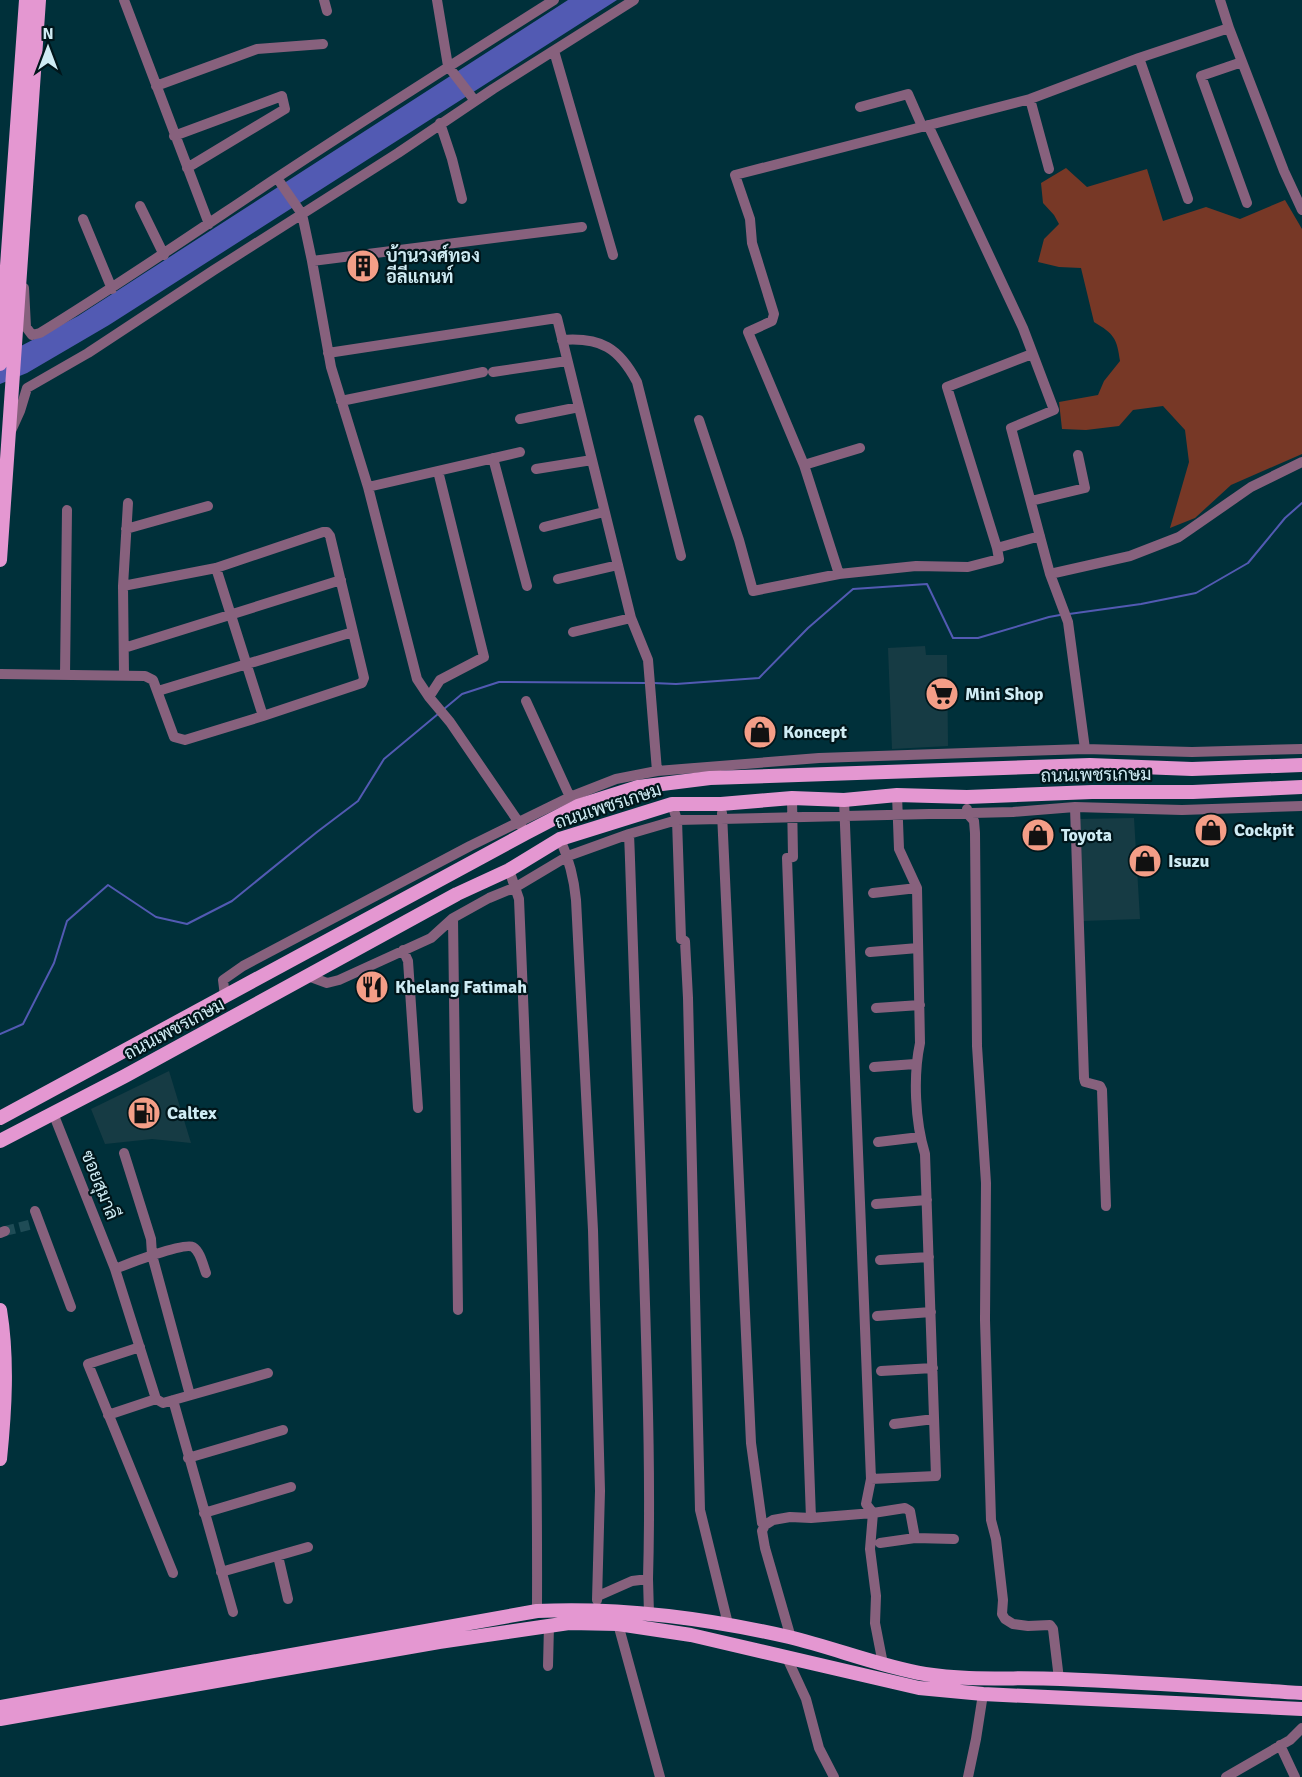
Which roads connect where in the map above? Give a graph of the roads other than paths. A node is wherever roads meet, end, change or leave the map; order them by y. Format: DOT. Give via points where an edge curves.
graph roads {
  1 [pos="26,0"];
  2 [pos="39,0"];
  3 [pos="124,0"];
  4 [pos="437,0"];
  5 [pos="554,0"];
  6 [pos="634,0"];
  7 [pos="1220,0"];
  8 [pos="1229,28"];
  9 [pos="323,44"];
  10 [pos="554,51"];
  11 [pos="1139,58"];
  12 [pos="1242,62"];
  13 [pos="448,66"];
  14 [pos="156,86"];
  15 [pos="1030,99"];
  16 [pos="475,101"];
  17 [pos="860,107"];
  18 [pos="440,123"];
  19 [pos="925,126"];
  20 [pos="174,135"];
  21 [pos="187,168"];
  22 [pos="1049,170"];
  23 [pos="277,178"];
  24 [pos="462,199"];
  25 [pos="1188,199"];
  26 [pos="1247,203"];
  27 [pos="140,206"];
  28 [pos="1302,210"];
  29 [pos="302,214"];
  30 [pos="82,219"];
  31 [pos="209,224"];
  32 [pos="582,227"];
  33 [pos="22,248"];
  34 [pos="164,255"];
  35 [pos="613,255"];
  36 [pos="312,261"];
  37 [pos="7,278"];
  38 [pos="112,289"];
  39 [pos="0,302"];
  40 [pos="562,340"];
  41 [pos="328,353"];
  42 [pos="1032,354"];
  43 [pos="567,361"];
  44 [pos="0,364"];
  45 [pos="341,401"];
  46 [pos="579,407"];
  47 [pos="520,419"];
  48 [pos="699,420"];
  49 [pos="7,440"];
  50 [pos="860,448"];
  51 [pos="520,452"];
  52 [pos="1078,454"];
  53 [pos="493,458"];
  54 [pos="592,459"];
  55 [pos="1302,462"];
  56 [pos="804,465"];
  57 [pos="536,470"];
  58 [pos="438,471"];
  59 [pos="368,487"];
  60 [pos="1030,501"];
  61 [pos="128,503"];
  62 [pos="208,506"];
  63 [pos="67,510"];
  64 [pos="604,512"];
  65 [pos="544,527"];
  66 [pos="126,530"];
  67 [pos="1040,536"];
  68 [pos="997,548"];
  69 [pos="681,555"];
  70 [pos="0,560"];
  71 [pos="618,565"];
  72 [pos="216,568"];
  73 [pos="839,574"];
  74 [pos="1050,574"];
  75 [pos="341,579"];
  76 [pos="558,579"];
  77 [pos="123,586"];
  78 [pos="526,586"];
  79 [pos="231,615"];
  80 [pos="631,618"];
  81 [pos="353,632"];
  82 [pos="573,632"];
  83 [pos="124,648"];
  84 [pos="246,666"];
  85 [pos="0,674"];
  86 [pos="65,675"];
  87 [pos="124,675"];
  88 [pos="158,691"];
  89 [pos="429,698"];
  90 [pos="526,701"];
  91 [pos="263,717"];
  92 [pos="1085,749"];
  93 [pos="1302,749"];
  94 [pos="1089,765"];
  95 [pos="1302,765"];
  96 [pos="657,771"];
  97 [pos="709,773"];
  98 [pos="1302,787"];
  99 [pos="1092,792"];
  100 [pos="897,795"];
  101 [pos="570,797"];
  102 [pos="967,797"];
  103 [pos="792,798"];
  104 [pos="844,800"];
  105 [pos="672,804"];
  106 [pos="721,804"];
  107 [pos="1302,806"];
  108 [pos="1075,807"];
  109 [pos="967,813"];
  110 [pos="898,814"];
  111 [pos="845,816"];
  112 [pos="792,817"];
  113 [pos="723,819"];
  114 [pos="677,820"];
  115 [pos="523,828"];
  116 [pos="628,834"];
  117 [pos="560,839"];
  118 [pos="568,855"];
  119 [pos="509,870"];
  120 [pos="516,887"];
  121 [pos="917,888"];
  122 [pos="873,893"];
  123 [pos="457,894"];
  124 [pos="465,911"];
  125 [pos="453,918"];
  126 [pos="918,948"];
  127 [pos="403,950"];
  128 [pos="870,952"];
  129 [pos="308,976"];
  130 [pos="225,996"];
  131 [pos="920,1005"];
  132 [pos="876,1008"];
  133 [pos="240,1013"];
  134 [pos="915,1064"];
  135 [pos="874,1067"];
  136 [pos="19,1108"];
  137 [pos="418,1108"];
  138 [pos="0,1110"];
  139 [pos="53,1113"];
  140 [pos="0,1118"];
  141 [pos="32,1125"];
  142 [pos="920,1137"];
  143 [pos="0,1141"];
  144 [pos="878,1142"];
  145 [pos="0,1151"];
  146 [pos="124,1153"];
  147 [pos="927,1200"];
  148 [pos="876,1204"];
  149 [pos="1106,1206"];
  150 [pos="35,1210"];
  151 [pos="33,1224"];
  152 [pos="43,1231"];
  153 [pos="152,1255"];
  154 [pos="929,1257"];
  155 [pos="880,1260"];
  156 [pos="115,1269"];
  157 [pos="206,1273"];
  158 [pos="71,1307"];
  159 [pos="0,1310"];
  160 [pos="458,1310"];
  161 [pos="931,1312"];
  162 [pos="877,1316"];
  163 [pos="140,1347"];
  164 [pos="933,1368"];
  165 [pos="881,1371"];
  166 [pos="268,1373"];
  167 [pos="190,1395"];
  168 [pos="156,1399"];
  169 [pos="173,1400"];
  170 [pos="108,1415"];
  171 [pos="934,1419"];
  172 [pos="894,1424"];
  173 [pos="283,1430"];
  174 [pos="188,1458"];
  175 [pos="0,1459"];
  176 [pos="871,1479"];
  177 [pos="291,1487"];
  178 [pos="204,1513"];
  179 [pos="873,1513"];
  180 [pos="811,1518"];
  181 [pos="765,1525"];
  182 [pos="915,1538"];
  183 [pos="954,1539"];
  184 [pos="880,1543"];
  185 [pos="308,1547"];
  186 [pos="278,1556"];
  187 [pos="221,1572"];
  188 [pos="173,1573"];
  189 [pos="648,1579"];
  190 [pos="288,1599"];
  191 [pos="596,1603"];
  192 [pos="537,1611"];
  193 [pos="233,1612"];
  194 [pos="649,1614"];
  195 [pos="618,1624"];
  196 [pos="728,1624"];
  197 [pos="549,1625"];
  198 [pos="791,1638"];
  199 [pos="787,1658"];
  200 [pos="883,1664"];
  201 [pos="548,1666"];
  202 [pos="1059,1678"];
  203 [pos="1302,1693"];
  204 [pos="983,1694"];
  205 [pos="0,1707"];
  206 [pos="1302,1709"];
  207 [pos="0,1719"];
  208 [pos="1302,1728"];
  209 [pos="1280,1745"];
  210 [pos="660,1777"];
  211 [pos="834,1777"];
  212 [pos="968,1777"];
  213 [pos="1226,1777"];
  214 [pos="1295,1777"];
  1 -- 37 [label="main road"];
  2 -- 33 [label="main road"];
  3 -- 14 [label="street"];
  4 -- 13 [label="street"];
  5 -- 13 [label="street"];
  6 -- 10 [label="street"];
  7 -- 8 [label="street"];
  8 -- 11 [label="street"];
  8 -- 12 [label="street"];
  9 -- 14 [label="street" via="257,49"];
  10 -- 16 [label="street"];
  10 -- 35 [label="street"];
  11 -- 15 [label="street"];
  11 -- 25 [label="street"];
  12 -- 26 [label="street" via="1201,76"];
  12 -- 28 [label="street"];
  13 -- 16 [label="street"];
  13 -- 23 [label="street"];
  14 -- 20 [label="street"];
  15 -- 19 [label="street"];
  15 -- 22 [label="street"];
  16 -- 18 [label="street"];
  17 -- 19 [label="street" via="908,94"];
  18 -- 24 [label="street"];
  18 -- 29 [label="street"];
  19 -- 42 [label="street"];
  19 -- 56 [label="street" via="735,175 774,311 772,321 748,332"];
  20 -- 21 [label="street"];
  20 -- 21 [label="street" via="282,96 285,109"];
  21 -- 31 [label="street"];
  23 -- 29 [label="street"];
  23 -- 31 [label="street"];
  27 -- 34 [label="street"];
  29 -- 36 [label="street"];
  29 -- 49 [label="street" via="88,353 27,388"];
  30 -- 38 [label="street"];
  31 -- 34 [label="street"];
  32 -- 36 [label="street"];
  33 -- 38 [label="street" via="26,327 32,335"];
  33 -- 49 [label="main road"];
  34 -- 38 [label="street"];
  36 -- 41 [label="street"];
  37 -- 39 [label="street"];
  37 -- 44 [label="main road"];
  40 -- 41 [label="street" via="557,318"];
  40 -- 43 [label="street"];
  40 -- 69 [label="street" via="590,339 608,346 622,358 637,382"];
  41 -- 45 [label="street"];
  42 -- 60 [label="street" via="1054,410 1011,428"];
  42 -- 68 [label="street" via="947,387"];
  43 -- 45 [label="street"];
  43 -- 46 [label="street"];
  45 -- 59 [label="street"];
  46 -- 47 [label="street"];
  46 -- 54 [label="street"];
  48 -- 73 [label="street" via="753,591"];
  49 -- 70 [label="main road"];
  50 -- 56 [label="street"];
  51 -- 53 [label="street"];
  52 -- 60 [label="street" via="1085,488"];
  53 -- 58 [label="street"];
  53 -- 78 [label="street"];
  54 -- 57 [label="street"];
  54 -- 64 [label="street"];
  55 -- 74 [label="street" via="1251,487 1179,537 1130,556"];
  56 -- 73 [label="street"];
  58 -- 59 [label="street"];
  58 -- 89 [label="street" via="484,657 440,681"];
  59 -- 89 [label="street" via="417,679"];
  60 -- 67 [label="street"];
  61 -- 66 [label="street"];
  62 -- 66 [label="street"];
  63 -- 86 [label="street"];
  64 -- 65 [label="street"];
  64 -- 71 [label="street"];
  66 -- 77 [label="street"];
  67 -- 68 [label="street"];
  67 -- 74 [label="street"];
  68 -- 73 [label="street" via="999,559 968,567 916,566"];
  71 -- 76 [label="street"];
  71 -- 80 [label="street"];
  72 -- 75 [label="street" via="327,532"];
  72 -- 77 [label="street"];
  72 -- 79 [label="street"];
  74 -- 92 [label="street" via="1068,622"];
  75 -- 79 [label="street"];
  75 -- 81 [label="street"];
  77 -- 83 [label="street"];
  79 -- 83 [label="street"];
  79 -- 84 [label="street"];
  80 -- 82 [label="street"];
  80 -- 96 [label="street" via="648,660"];
  81 -- 84 [label="street"];
  81 -- 91 [label="street" via="362,683"];
  83 -- 87 [label="street"];
  84 -- 88 [label="street"];
  84 -- 91 [label="street"];
  85 -- 86 [label="street"];
  86 -- 87 [label="street"];
  87 -- 88 [label="street" via="145,675 153,680"];
  88 -- 91 [label="street" via="178,739"];
  89 -- 115 [label="street"];
  90 -- 101 [label="street"];
  92 -- 93 [label="street"];
  92 -- 97 [label="street" via="819,758"];
  94 -- 95 [label="main road, ถนนเพชรเกษม" via="1192,769"];
  94 -- 97 [label="main road, ถนนเพชรเกษม"];
  94 -- 99 [label="main road"];
  96 -- 97 [label="street"];
  96 -- 101 [label="street" via="616,779"];
  97 -- 115 [label="main road, ถนนเพชรเกษม" via="638,787"];
  98 -- 99 [label="main road, ถนนเพชรเกษม"];
  99 -- 102 [label="main road, ถนนเพชรเกษม"];
  100 -- 102 [label="main road, ถนนเพชรเกษม"];
  100 -- 104 [label="main road, ถนนเพชรเกษม"];
  100 -- 110 [label="street"];
  101 -- 115 [label="street"];
  102 -- 109 [label="street"];
  103 -- 104 [label="main road, ถนนเพชรเกษม"];
  103 -- 106 [label="main road, ถนนเพชรเกษม"];
  103 -- 112 [label="street"];
  104 -- 111 [label="street"];
  105 -- 106 [label="main road, ถนนเพชรเกษม"];
  105 -- 114 [label="street"];
  105 -- 117 [label="main road, ถนนเพชรเกษม"];
  106 -- 113 [label="street"];
  107 -- 108 [label="street" via="1182,810"];
  108 -- 109 [label="street"];
  108 -- 149 [label="street" via="1084,1078 1102,1090"];
  109 -- 110 [label="street"];
  109 -- 202 [label="street" via="974,821 975,833 976,1046 986,1183 984,1320 991,1520 1002,1614 1013,1624 1050,1625"];
  110 -- 111 [label="street"];
  110 -- 121 [label="street" via="899,849"];
  111 -- 112 [label="street"];
  111 -- 176 [label="street"];
  112 -- 113 [label="street"];
  112 -- 180 [label="street" via="793,857 787,858"];
  113 -- 114 [label="street"];
  113 -- 181 [label="street" via="751,1443"];
  114 -- 116 [label="street"];
  114 -- 196 [label="street" via="681,939 685,941 688,998 700,1510"];
  115 -- 130 [label="main road, ถนนเพชรเกษม"];
  116 -- 118 [label="street"];
  116 -- 189 [label="street" via="645,1302"];
  117 -- 118 [label="street"];
  117 -- 119 [label="main road, ถนนเพชรเกษม"];
  118 -- 120 [label="street"];
  118 -- 191 [label="street" via="576,900 590,1147 600,1491"];
  119 -- 120 [label="street"];
  119 -- 123 [label="main road, ถนนเพชรเกษม"];
  120 -- 124 [label="street"];
  120 -- 192 [label="street" via="531,1177"];
  121 -- 122 [label="street"];
  121 -- 126 [label="street"];
  123 -- 124 [label="street"];
  123 -- 129 [label="main road, ถนนเพชรเกษม"];
  124 -- 125 [label="street"];
  125 -- 127 [label="street" via="431,938"];
  125 -- 160 [label="street"];
  126 -- 128 [label="street"];
  126 -- 131 [label="street"];
  127 -- 129 [label="street" via="339,980 327,983"];
  127 -- 137 [label="street" via="408,961"];
  129 -- 133 [label="main road, ถนนเพชรเกษม"];
  130 -- 133 [label="main road"];
  130 -- 136 [label="main road, ถนนเพชรเกษม"];
  131 -- 132 [label="street"];
  131 -- 134 [label="street" via="920,1042"];
  133 -- 139 [label="main road, ถนนเพชรเกษม"];
  134 -- 135 [label="street"];
  134 -- 142 [label="street"];
  136 -- 138 [label="main road"];
  136 -- 140 [label="main road, ถนนเพชรเกษม"];
  139 -- 141 [label="main road, ถนนเพชรเกษม"];
  139 -- 156 [label="street, ซอยสุมาลี"];
  141 -- 143 [label="main road, ถนนเพชรเกษม"];
  141 -- 145 [label="main road"];
  142 -- 144 [label="street"];
  142 -- 147 [label="street" via="925,1154"];
  146 -- 153 [label="street" via="151,1239"];
  147 -- 148 [label="street"];
  147 -- 154 [label="street"];
  150 -- 152 [label="street"];
  151 -- 152 [label="street"];
  152 -- 158 [label="street"];
  153 -- 156 [label="street"];
  153 -- 157 [label="street" via="188,1246 194,1248"];
  153 -- 167 [label="street"];
  154 -- 155 [label="street"];
  154 -- 161 [label="street"];
  156 -- 163 [label="street, ซอยสุมาลี"];
  159 -- 175 [label="main road" via="5,1408"];
  161 -- 162 [label="street"];
  161 -- 164 [label="street"];
  163 -- 168 [label="street, ซอยสุมาลี"];
  163 -- 170 [label="street" via="88,1364"];
  164 -- 165 [label="street"];
  164 -- 171 [label="street"];
  166 -- 167 [label="street"];
  167 -- 169 [label="street"];
  168 -- 169 [label="street" via="163,1403"];
  168 -- 170 [label="street"];
  169 -- 174 [label="street"];
  170 -- 188 [label="street"];
  171 -- 172 [label="street"];
  171 -- 176 [label="street" via="936,1476"];
  173 -- 174 [label="street"];
  174 -- 178 [label="street"];
  176 -- 179 [label="street" via="866,1504"];
  177 -- 178 [label="street"];
  178 -- 187 [label="street"];
  179 -- 180 [label="street"];
  179 -- 182 [label="street" via="910,1510"];
  179 -- 200 [label="street" via="870,1549 875,1623"];
  180 -- 181 [label="street" via="789,1517"];
  181 -- 198 [label="street" via="765,1548"];
  182 -- 183 [label="street"];
  182 -- 184 [label="street"];
  185 -- 186 [label="street"];
  186 -- 187 [label="street"];
  186 -- 190 [label="street"];
  187 -- 193 [label="street"];
  189 -- 191 [label="street" via="632,1581"];
  189 -- 194 [label="street"];
  191 -- 192 [label="main road"];
  191 -- 194 [label="main road"];
  192 -- 205 [label="main road"];
  194 -- 196 [label="main road"];
  195 -- 197 [label="main road"];
  195 -- 199 [label="main road" via="691,1635"];
  195 -- 210 [label="street"];
  196 -- 198 [label="main road"];
  197 -- 201 [label="street"];
  197 -- 207 [label="main road"];
  198 -- 200 [label="main road"];
  199 -- 204 [label="main road" via="920,1688"];
  199 -- 211 [label="street" via="806,1699 819,1748"];
  200 -- 202 [label="main road" via="946,1676"];
  202 -- 203 [label="main road"];
  204 -- 206 [label="main road"];
  204 -- 212 [label="street"];
  208 -- 209 [label="street"];
  209 -- 213 [label="street"];
  209 -- 214 [label="street"];
}
